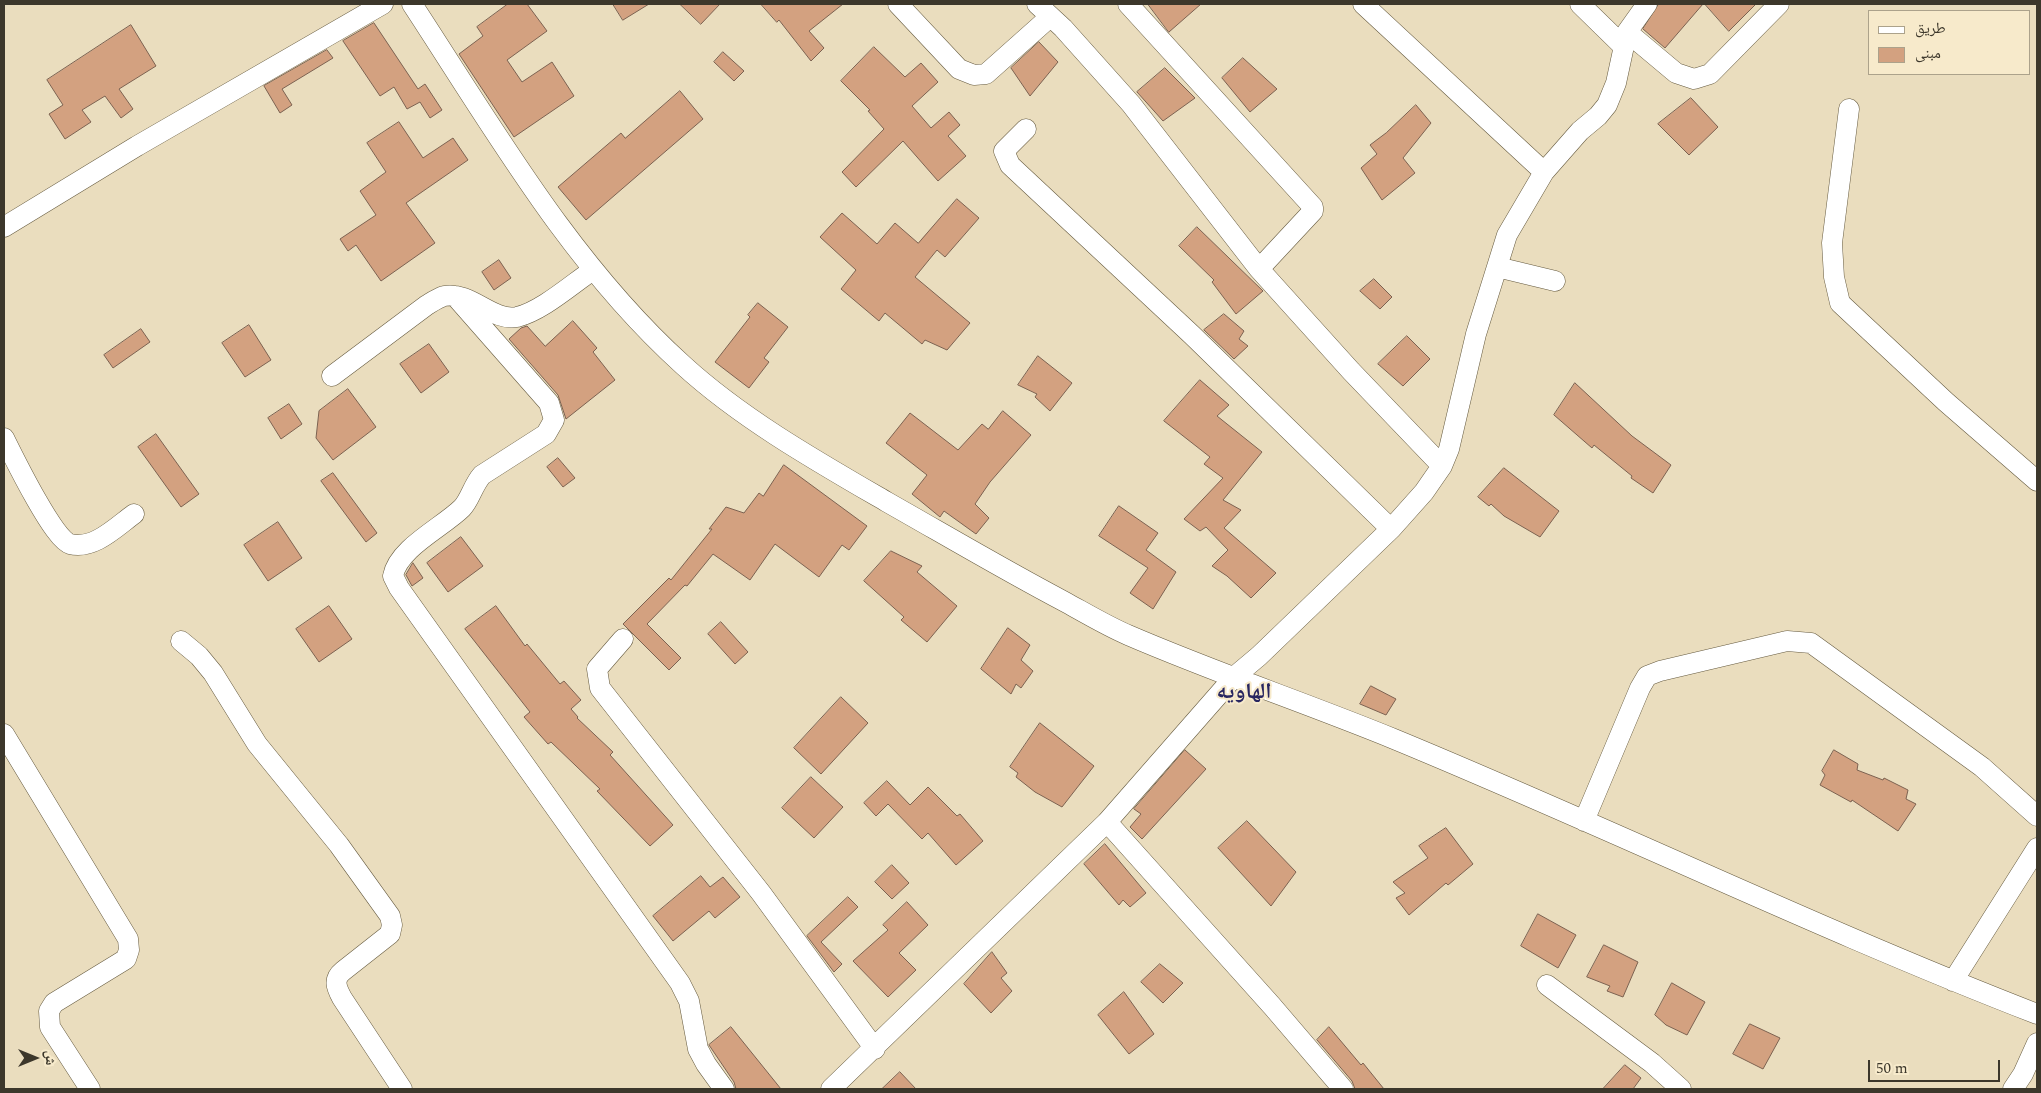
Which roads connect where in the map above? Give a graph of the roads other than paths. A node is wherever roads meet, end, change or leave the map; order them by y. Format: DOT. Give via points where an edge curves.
graph roads {
  1 [pos="383,4"];
  2 [pos="412,4"];
  3 [pos="898,4"];
  4 [pos="1128,4"];
  5 [pos="1362,4"];
  6 [pos="1580,4"];
  7 [pos="1647,4"];
  8 [pos="1779,4"];
  9 [pos="1043,11"];
  10 [pos="1625,39"];
  11 [pos="1849,109"];
  12 [pos="1026,129"];
  13 [pos="1544,172"];
  14 [pos="4,227"];
  15 [pos="1497,266"];
  16 [pos="1259,269"];
  17 [pos="593,270"];
  18 [pos="1555,281"];
  19 [pos="455,296"];
  20 [pos="332,376"];
  21 [pos="4,438"];
  22 [pos="1442,466"];
  23 [pos="2037,481"];
  24 [pos="134,514"];
  25 [pos="1391,529"];
  26 [pos="623,639"];
  27 [pos="181,641"];
  28 [pos="1234,677"];
  29 [pos="4,734"];
  30 [pos="2037,816"];
  31 [pos="1584,821"];
  32 [pos="1107,822"];
  33 [pos="2037,848"];
  34 [pos="1953,981"];
  35 [pos="1547,985"];
  36 [pos="2037,1014"];
  37 [pos="2037,1043"];
  38 [pos="875,1049"];
  39 [pos="90,1089"];
  40 [pos="402,1089"];
  41 [pos="724,1089"];
  42 [pos="832,1089"];
  43 [pos="1344,1089"];
  44 [pos="1681,1089"];
  45 [pos="2013,1089"];
  1 -- 14 [label="street"];
  2 -- 17 [label="street" via="528,180"];
  3 -- 9 [label="street" via="959,69 974,75 986,74"];
  4 -- 16 [label="street" via="1314,207 1313,212"];
  5 -- 13 [label="street"];
  6 -- 10 [label="street"];
  7 -- 10 [label="street"];
  8 -- 10 [label="street" via="1710,74 1694,79 1676,73"];
  9 -- 16 [label="street" via="1063,28 1131,104"];
  10 -- 13 [label="street" via="1616,83 1607,105"];
  11 -- 23 [label="street" via="1832,243 1834,277 1840,303"];
  12 -- 25 [label="street" via="1004,151 1010,165 1192,334"];
  13 -- 15 [label="street" via="1508,235"];
  15 -- 18 [label="street"];
  15 -- 22 [label="street"];
  16 -- 22 [label="street"];
  17 -- 19 [label="street" via="533,311 516,317 503,316"];
  17 -- 28 [label="street" via="647,331 686,368 723,398 822,465 1124,634"];
  19 -- 20 [label="street" via="443,296 427,305"];
  19 -- 41 [label="street" via="549,403 554,420 546,434 482,474 462,508 400,561 394,576 399,588 680,983 689,1001 698,1048"];
  21 -- 24 [label="street" via="63,541 69,544 94,542"];
  22 -- 25 [label="street"];
  25 -- 28 [label="street" via="1278,639"];
  26 -- 38 [label="street" via="597,669 600,688 761,893"];
  27 -- 40 [label="street" via="213,673 257,744 339,845 390,916 390,934 337,975 335,983"];
  28 -- 31 [label="street" via="1394,739"];
  28 -- 32 [label="street"];
  29 -- 39 [label="street" via="128,939 126,959 54,1003 49,1011 50,1027"];
  30 -- 31 [label="street" via="1982,766 1811,643 1799,640 1647,676"];
  31 -- 34 [label="street"];
  32 -- 38 [label="street"];
  32 -- 43 [label="street"];
  33 -- 34 [label="street"];
  34 -- 36 [label="street"];
  35 -- 44 [label="street" via="1652,1063"];
  37 -- 45 [label="street"];
  38 -- 42 [label="street"];
}
